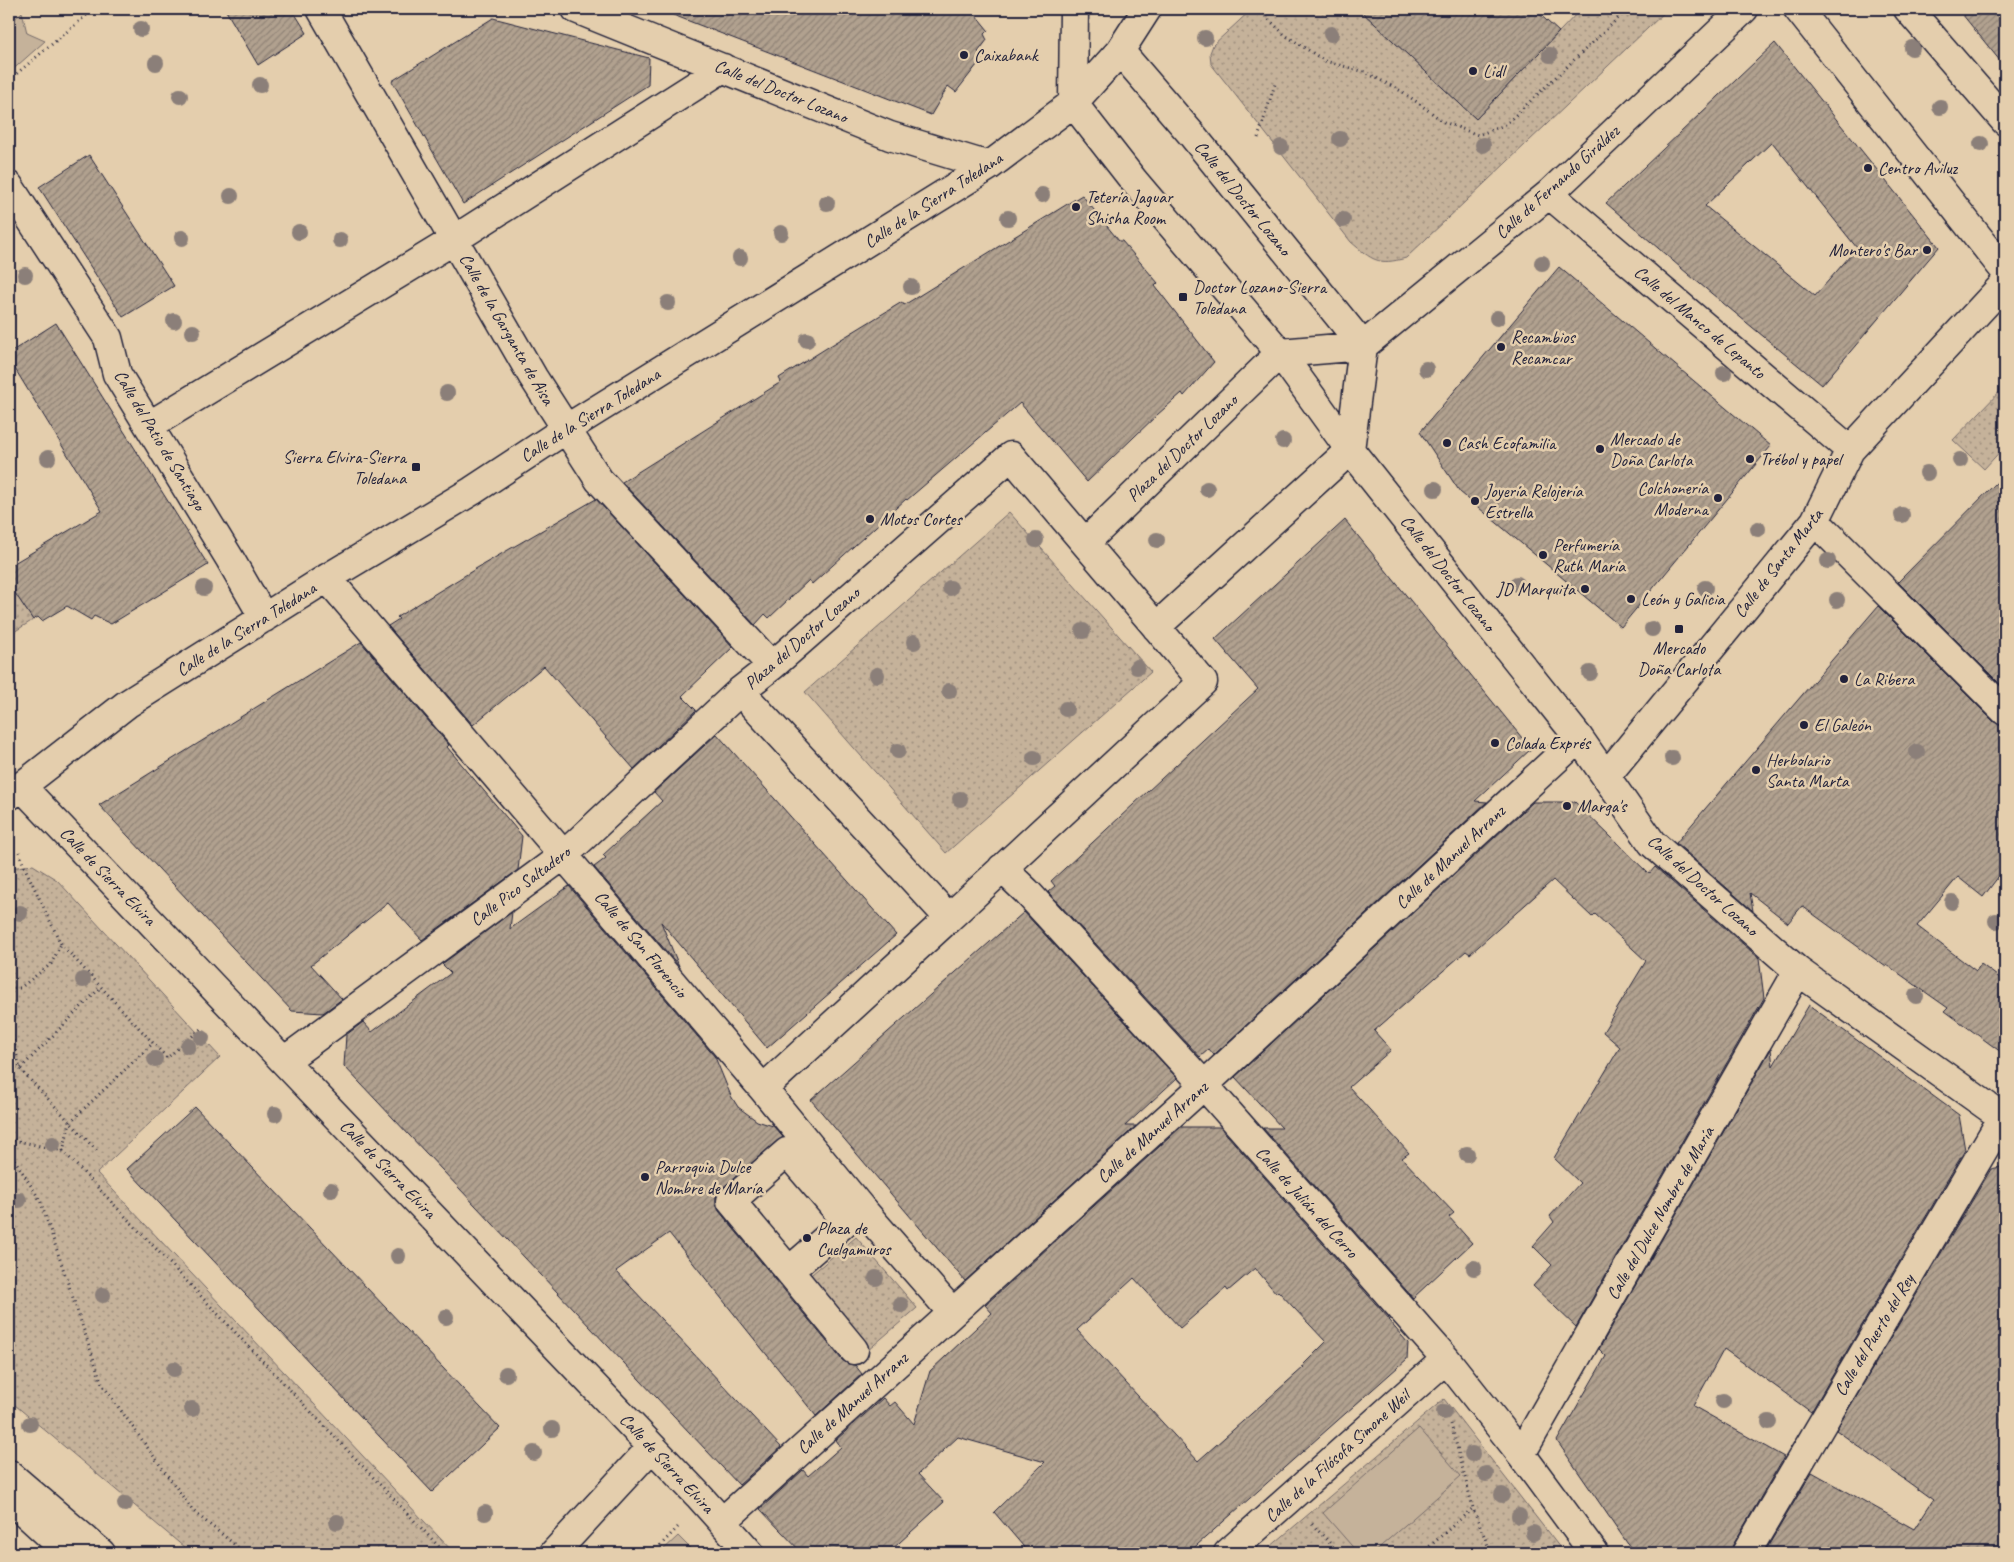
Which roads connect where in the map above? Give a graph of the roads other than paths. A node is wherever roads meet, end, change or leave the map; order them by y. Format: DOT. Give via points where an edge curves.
graph roads {
  1 [pos="321,9"];
  2 [pos="576,9"];
  3 [pos="1074,9"];
  4 [pos="1147,9"];
  5 [pos="1744,9"];
  6 [pos="1798,9"];
  7 [pos="1908,9"];
  8 [pos="1120,51"];
  9 [pos="724,68"];
  10 [pos="1073,104"];
  11 [pos="2005,121"];
  12 [pos="989,166"];
  13 [pos="9,186"];
  14 [pos="1549,194"];
  15 [pos="454,240"];
  16 [pos="2005,271"];
  17 [pos="2005,283"];
  18 [pos="1363,346"];
  19 [pos="1280,353"];
  20 [pos="150,425"];
  21 [pos="566,429"];
  22 [pos="1350,450"];
  23 [pos="1850,450"];
  24 [pos="1815,521"];
  25 [pos="1085,543"];
  26 [pos="327,578"];
  27 [pos="264,618"];
  28 [pos="1156,627"];
  29 [pos="772,666"];
  30 [pos="740,691"];
  31 [pos="2005,711"];
  32 [pos="1579,738"];
  33 [pos="1607,775"];
  34 [pos="16,792"];
  35 [pos="564,855"];
  36 [pos="1002,868"];
  37 [pos="949,918"];
  38 [pos="1798,971"];
  39 [pos="284,1061"];
  40 [pos="1204,1085"];
  41 [pos="763,1089"];
  42 [pos="2004,1118"];
  43 [pos="853,1215"];
  44 [pos="789,1271"];
  45 [pos="952,1312"];
  46 [pos="854,1350"];
  47 [pos="1438,1366"];
  48 [pos="652,1447"];
  49 [pos="1521,1454"];
  50 [pos="9,1474"];
  51 [pos="9,1498"];
  52 [pos="722,1522"];
  53 [pos="69,1553"];
  54 [pos="101,1553"];
  55 [pos="554,1553"];
  56 [pos="750,1553"];
  57 [pos="1228,1553"];
  58 [pos="1594,1553"];
  59 [pos="1746,1553"];
  1 -- 15 [label="main road, Calle de la Garganta de Aisa"];
  2 -- 9 [label="main road, Calle del Doctor Lozano"];
  3 -- 10 [label="main road"];
  4 -- 8 [label="main road, Calle de la Sierra Toledana"];
  5 -- 14 [label="main road, Calle de Fernando Giráldez"];
  6 -- 16 [label="main road"];
  7 -- 11 [label="main road"];
  8 -- 10 [label="main road, Calle de la Sierra Toledana"];
  8 -- 18 [label="main road, Calle del Doctor Lozano"];
  9 -- 12 [label="main road, Calle del Doctor Lozano" via="890,136"];
  9 -- 15 [label="main road"];
  10 -- 12 [label="main road, Calle de la Sierra Toledana"];
  10 -- 19 [label="main road, Calle del Doctor Lozano"];
  12 -- 21 [label="main road, Calle de la Sierra Toledana"];
  13 -- 20 [label="main road, Calle del Patio de Santiago" via="108,338 117,374"];
  14 -- 18 [label="main road, Calle de Fernando Giráldez"];
  14 -- 23 [label="main road, Calle del Manco de Lepanto"];
  15 -- 20 [label="main road"];
  15 -- 21 [label="main road, Calle de la Garganta de Aisa"];
  17 -- 23 [label="main road, Calle de Santa Marta"];
  18 -- 19 [label="main road"];
  18 -- 22 [label="main road"];
  19 -- 22 [label="main road, Calle del Doctor Lozano"];
  19 -- 25 [label="main road, Plaza del Doctor Lozano"];
  20 -- 27 [label="main road, Calle del Patio de Santiago"];
  21 -- 26 [label="main road, Calle de la Sierra Toledana" via="472,491"];
  21 -- 29 [label="main road, Calle de la Garganta de Aisa" via="599,480"];
  22 -- 28 [label="main road"];
  22 -- 32 [label="main road, Calle del Doctor Lozano"];
  23 -- 24 [label="main road, Calle de Santa Marta"];
  24 -- 31 [label="main road"];
  24 -- 33 [label="main road, Calle de Santa Marta"];
  25 -- 28 [label="main road, Plaza del Doctor Lozano"];
  25 -- 29 [label="main road, Plaza del Doctor Lozano" via="1011,456"];
  26 -- 27 [label="main road, Calle de la Sierra Toledana"];
  26 -- 35 [label="main road, Calle de San Florencio"];
  27 -- 34 [label="main road, Calle de la Sierra Toledana" via="127,704"];
  28 -- 36 [label="main road, Plaza del Doctor Lozano" via="1203,682"];
  29 -- 30 [label="main road, Plaza del Doctor Lozano"];
  30 -- 35 [label="main road, Calle Pico Saltadero"];
  30 -- 37 [label="main road, Plaza del Doctor Lozano"];
  32 -- 33 [label="main road, Calle del Doctor Lozano"];
  32 -- 40 [label="main road, Calle de Manuel Arranz"];
  33 -- 38 [label="main road, Calle del Doctor Lozano" via="1652,843"];
  34 -- 39 [label="main road, Calle de Sierra Elvira"];
  35 -- 39 [label="main road, Calle Pico Saltadero"];
  35 -- 41 [label="main road, Calle de San Florencio"];
  36 -- 37 [label="main road, Plaza del Doctor Lozano"];
  36 -- 40 [label="main road, Calle de Julián del Cerro"];
  37 -- 41 [label="main road, Plaza del Doctor Lozano"];
  38 -- 42 [label="main road, Calle del Doctor Lozano"];
  38 -- 49 [label="main road, Calle del Dulce Nombre de María"];
  39 -- 48 [label="main road, Calle de Sierra Elvira"];
  40 -- 45 [label="main road, Calle de Manuel Arranz"];
  40 -- 47 [label="main road, Calle de Julián del Cerro"];
  41 -- 43 [label="main road, Calle de San Florencio"];
  42 -- 59 [label="main road, Calle del Puerto del Rey"];
  43 -- 44 [label="main road"];
  43 -- 44 [label="main road" via="787,1152 731,1201"];
  43 -- 45 [label="main road, Calle de San Florencio"];
  44 -- 46 [label="main road"];
  45 -- 52 [label="main road, Calle de Manuel Arranz"];
  47 -- 49 [label="main road, Calle de Julián del Cerro"];
  47 -- 57 [label="main road, Calle de la Filósofa Simone Weil"];
  48 -- 52 [label="main road, Calle de Sierra Elvira"];
  48 -- 55 [label="main road"];
  49 -- 58 [label="main road, Calle de Julián del Cerro"];
  50 -- 54 [label="main road"];
  51 -- 53 [label="main road"];
  52 -- 56 [label="main road, Calle de Sierra Elvira"];
}
